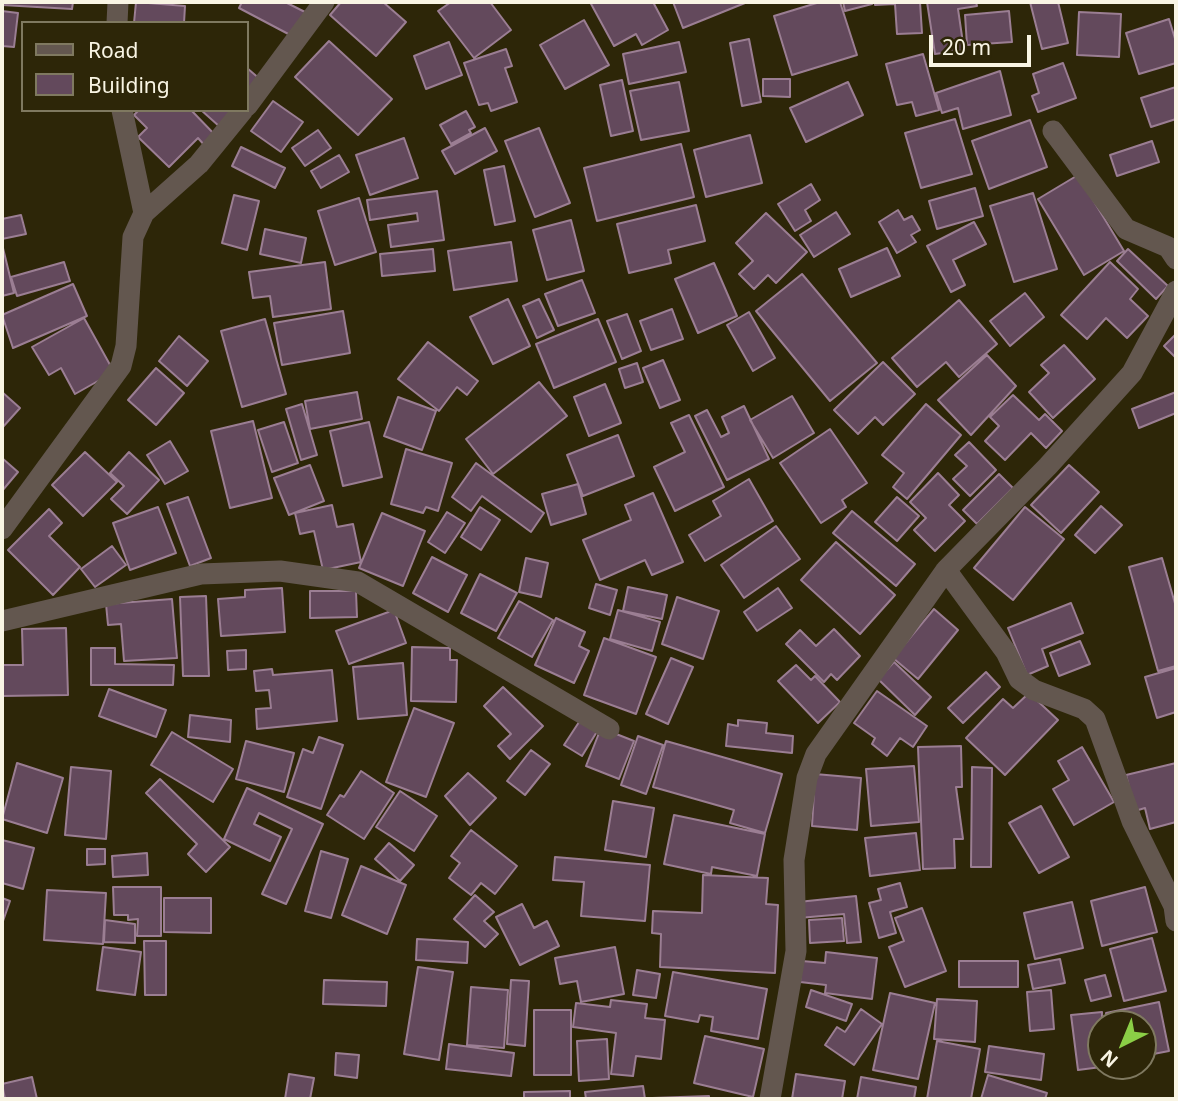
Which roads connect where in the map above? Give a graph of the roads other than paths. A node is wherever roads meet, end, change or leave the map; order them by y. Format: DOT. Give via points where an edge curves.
graph roads {
  1 [pos="118,2"];
  2 [pos="324,2"];
  3 [pos="117,21"];
  4 [pos="248,105"];
  5 [pos="122,112"];
  6 [pos="241,112"];
  7 [pos="1053,131"];
  8 [pos="144,213"];
  9 [pos="1176,259"];
  10 [pos="1176,291"];
  11 [pos="2,529"];
  12 [pos="946,570"];
  13 [pos="2,621"];
  14 [pos="609,729"];
  15 [pos="1176,921"];
  16 [pos="770,1099"];
  1 -- 3 [label="street"];
  2 -- 4 [label="street"];
  5 -- 8 [label="street"];
  6 -- 8 [label="street" via="198,164"];
  7 -- 9 [label="street" via="1126,229 1168,247"];
  8 -- 11 [label="street" via="133,237 121,366"];
  10 -- 12 [label="street" via="1132,373"];
  12 -- 15 [label="street" via="1006,652 1019,680 1084,709 1095,719 1132,821 1174,906"];
  12 -- 16 [label="street" via="828,734 807,778 794,860 796,951"];
  13 -- 14 [label="street" via="201,574 280,571 358,582"];
}
